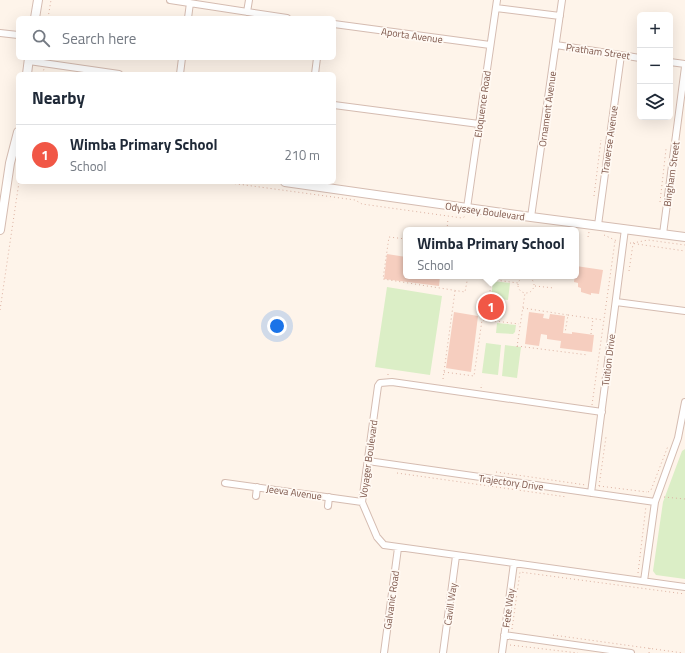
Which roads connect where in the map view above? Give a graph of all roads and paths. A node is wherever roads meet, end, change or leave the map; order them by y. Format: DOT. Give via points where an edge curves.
graph roads {
  1 [pos="38,0"];
  2 [pos="52,0"];
  3 [pos="170,0"];
  4 [pos="249,0"];
  5 [pos="497,0"];
  6 [pos="562,0"];
  7 [pos="190,3"];
  8 [pos="496,8"];
  9 [pos="247,12"];
  10 [pos="36,16"];
  11 [pos="48,16"];
  12 [pos="188,16"];
  13 [pos="274,16"];
  14 [pos="560,16"];
  15 [pos="336,24"];
  16 [pos="0,33"];
  17 [pos="16,35"];
  18 [pos="490,45"];
  19 [pos="556,45"];
  20 [pos="621,55"];
  21 [pos="637,58"];
  22 [pos="29,60"];
  23 [pos="35,60"];
  24 [pos="182,60"];
  25 [pos="317,60"];
  26 [pos="673,63"];
  27 [pos="685,65"];
  28 [pos="27,72"];
  29 [pos="107,72"];
  30 [pos="180,72"];
  31 [pos="315,72"];
  32 [pos="336,105"];
  33 [pos="479,124"];
  34 [pos="601,140"];
  35 [pos="16,145"];
  36 [pos="666,149"];
  37 [pos="19,184"];
  38 [pos="236,184"];
  39 [pos="307,184"];
  40 [pos="3,193"];
  41 [pos="594,196"];
  42 [pos="660,202"];
  43 [pos="468,212"];
  44 [pos="531,217"];
  45 [pos="448,218"];
  46 [pos="447,227"];
  47 [pos="625,228"];
  48 [pos="0,230"];
  49 [pos="597,230"];
  50 [pos="589,231"];
  51 [pos="663,234"];
  52 [pos="685,237"];
  53 [pos="403,239"];
  54 [pos="633,243"];
  55 [pos="685,246"];
  56 [pos="685,251"];
  57 [pos="629,271"];
  58 [pos="467,279"];
  59 [pos="486,279"];
  60 [pos="521,279"];
  61 [pos="532,279"];
  62 [pos="492,280"];
  63 [pos="518,283"];
  64 [pos="535,286"];
  65 [pos="554,288"];
  66 [pos="455,290"];
  67 [pos="525,293"];
  68 [pos="616,302"];
  69 [pos="523,308"];
  70 [pos="0,310"];
  71 [pos="685,311"];
  72 [pos="568,315"];
  73 [pos="593,318"];
  74 [pos="486,320"];
  75 [pos="604,320"];
  76 [pos="520,324"];
  77 [pos="565,333"];
  78 [pos="591,334"];
  79 [pos="588,355"];
  80 [pos="444,372"];
  81 [pos="443,379"];
  82 [pos="685,402"];
  83 [pos="591,411"];
  84 [pos="602,412"];
  85 [pos="606,437"];
  86 [pos="682,439"];
  87 [pos="368,461"];
  88 [pos="491,472"];
  89 [pos="397,473"];
  90 [pos="225,483"];
  91 [pos="592,486"];
  92 [pos="257,487"];
  93 [pos="591,492"];
  94 [pos="647,492"];
  95 [pos="256,496"];
  96 [pos="329,497"];
  97 [pos="573,497"];
  98 [pos="664,497"];
  99 [pos="685,500"];
  100 [pos="362,502"];
  101 [pos="655,502"];
  102 [pos="328,506"];
  103 [pos="398,548"];
  104 [pos="456,556"];
  105 [pos="514,563"];
  106 [pos="644,581"];
  107 [pos="685,587"];
  108 [pos="685,594"];
  109 [pos="550,634"];
  110 [pos="504,635"];
  111 [pos="511,636"];
  112 [pos="580,646"];
  113 [pos="510,648"];
  114 [pos="650,648"];
  115 [pos="572,652"];
  116 [pos="384,653"];
  117 [pos="443,653"];
  118 [pos="502,653"];
  119 [pos="579,653"];
  120 [pos="631,653"];
  121 [pos="649,653"];
  122 [pos="683,653"];
  1 -- 10 [label="street"];
  2 -- 11 [label="path"];
  3 -- 7 [label="street"];
  4 -- 9 [label="street"];
  5 -- 8 [label="street, Eloquence Road"];
  6 -- 14 [label="street, Ornament Avenue"];
  7 -- 9 [label="street"];
  7 -- 12 [label="street"];
  8 -- 14 [label="street"];
  8 -- 18 [label="street, Eloquence Road"];
  9 -- 13 [label="street"];
  14 -- 19 [label="street, Ornament Avenue"];
  15 -- 18 [label="street, Aporta Avenue"];
  16 -- 17 [label="street"];
  18 -- 33 [label="street, Eloquence Road"];
  19 -- 20 [label="street, Pratham Street"];
  19 -- 44 [label="street, Ornament Avenue"];
  20 -- 21 [label="street, Pratham Street"];
  20 -- 49 [label="street, Traverse Avenue"];
  22 -- 28 [label="street"];
  23 -- 29 [label="street"];
  24 -- 30 [label="street"];
  25 -- 31 [label="street"];
  26 -- 27 [label="street"];
  27 -- 51 [label="street, Bingham Street"];
  32 -- 33 [label="street"];
  33 -- 43 [label="street, Eloquence Road"];
  34 -- 41 [label="path"];
  35 -- 40 [label="street"];
  36 -- 42 [label="path"];
  37 -- 70 [label="path"];
  38 -- 43 [label="path" via="462,218"];
  39 -- 43 [label="street, Odyssey Boulevard"];
  40 -- 48 [label="street"];
  43 -- 44 [label="street, Odyssey Boulevard"];
  44 -- 49 [label="street, Odyssey Boulevard"];
  45 -- 46 [label="path"];
  47 -- 49 [label="street, Odyssey Boulevard"];
  47 -- 51 [label="street, Odyssey Boulevard"];
  47 -- 68 [label="street, Tuition Drive"];
  49 -- 50 [label="path"];
  49 -- 75 [label="path" via="615,241"];
  51 -- 52 [label="street, Odyssey Boulevard"];
  53 -- 66 [label="path" via="389,237 383,279"];
  54 -- 55 [label="path" via="648,240"];
  54 -- 56 [label="path"];
  54 -- 57 [label="path"];
  58 -- 66 [label="path" via="465,292"];
  59 -- 62 [label="path"];
  60 -- 63 [label="path"];
  61 -- 64 [label="path"];
  62 -- 63 [label="path"];
  62 -- 74 [label="path"];
  63 -- 67 [label="path" via="520,291"];
  64 -- 65 [label="path"];
  64 -- 67 [label="path" via="532,291"];
  66 -- 80 [label="path"];
  67 -- 69 [label="path"];
  68 -- 71 [label="street"];
  68 -- 84 [label="street, Tuition Drive"];
  69 -- 72 [label="path"];
  69 -- 76 [label="path"];
  72 -- 73 [label="path"];
  72 -- 77 [label="path"];
  73 -- 75 [label="path"];
  73 -- 78 [label="path"];
  74 -- 76 [label="path"];
  74 -- 80 [label="path" via="482,320 474,376"];
  75 -- 83 [label="path"];
  76 -- 79 [label="path" via="517,346"];
  80 -- 81 [label="path"];
  82 -- 86 [label="street"];
  83 -- 84 [label="street, Voyager Boulevard"];
  83 -- 87 [label="street, Voyager Boulevard" via="384,382 378,386"];
  84 -- 91 [label="street, Tuition Drive"];
  85 -- 94 [label="path" via="599,486"];
  86 -- 101 [label="street"];
  87 -- 93 [label="street, Trajectory Drive"];
  87 -- 100 [label="street, Voyager Boulevard"];
  88 -- 91 [label="path"];
  89 -- 97 [label="path"];
  90 -- 92 [label="street, Jeeva Avenue"];
  91 -- 93 [label="street, Tuition Drive"];
  92 -- 95 [label="street"];
  92 -- 96 [label="street, Jeeva Avenue"];
  93 -- 101 [label="street, Trajectory Drive"];
  96 -- 100 [label="street, Jeeva Avenue"];
  96 -- 102 [label="street"];
  98 -- 99 [label="path"];
  100 -- 103 [label="street, Voyager Boulevard" via="380,541 384,545"];
  101 -- 106 [label="street"];
  103 -- 104 [label="street, Voyager Boulevard"];
  103 -- 116 [label="street, Galvanic Road"];
  104 -- 105 [label="street, Voyager Boulevard"];
  104 -- 117 [label="street, Cavill Way"];
  105 -- 106 [label="street, Voyager Boulevard"];
  105 -- 110 [label="street, Fete Way"];
  106 -- 107 [label="street, Voyager Boulevard"];
  108 -- 111 [label="path" via="520,572"];
  109 -- 114 [label="path"];
  110 -- 111 [label="street"];
  110 -- 118 [label="street, Fete Way"];
  111 -- 112 [label="street"];
  112 -- 119 [label="street"];
  112 -- 120 [label="street"];
  113 -- 115 [label="path" via="510,644"];
  114 -- 121 [label="path"];
  114 -- 122 [label="path"];
  115 -- 119 [label="path"];
}
